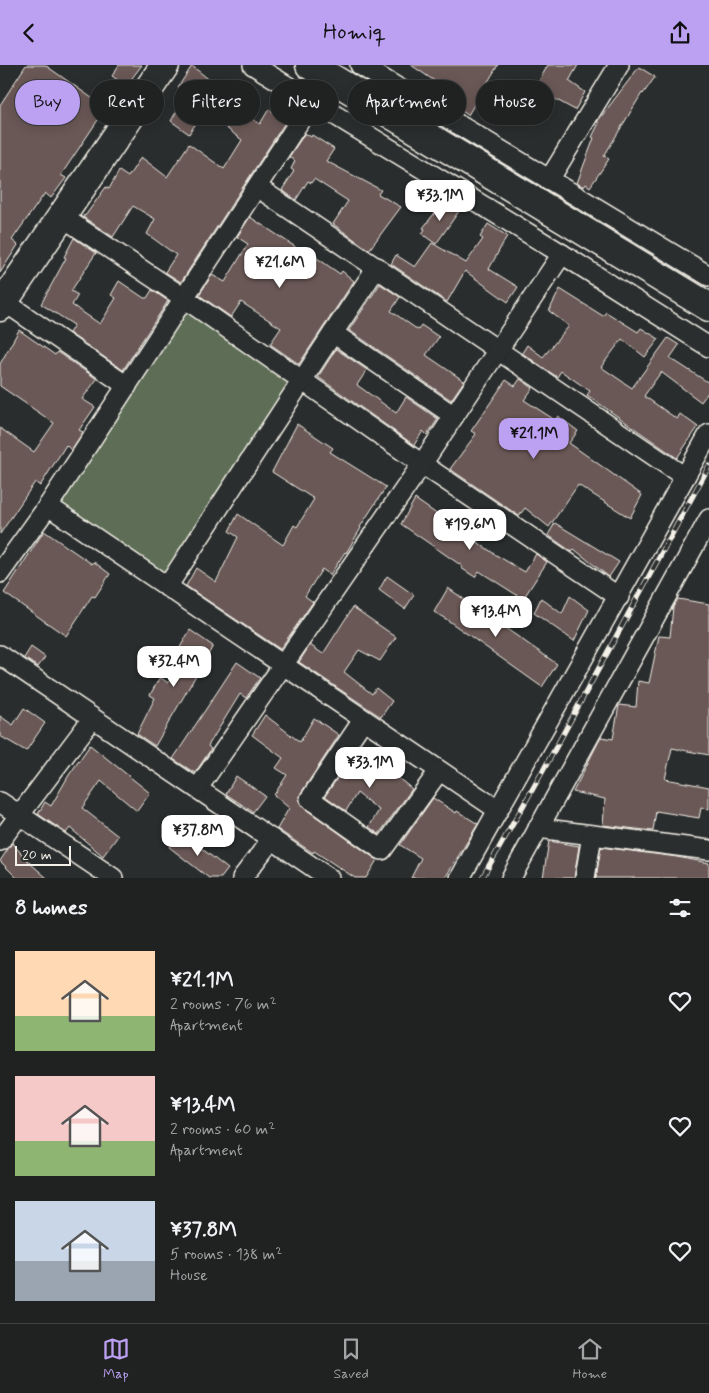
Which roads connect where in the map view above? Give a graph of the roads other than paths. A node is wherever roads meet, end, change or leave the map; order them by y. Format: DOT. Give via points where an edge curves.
graph roads {
  1 [pos="165,65"];
  2 [pos="253,65"];
  3 [pos="310,65"];
  4 [pos="360,65"];
  5 [pos="619,65"];
  6 [pos="277,80"];
  7 [pos="338,118"];
  8 [pos="297,125"];
  9 [pos="549,180"];
  10 [pos="257,187"];
  11 [pos="61,216"];
  12 [pos="562,254"];
  13 [pos="377,267"];
  14 [pos="709,276"];
  15 [pos="184,298"];
  16 [pos="0,306"];
  17 [pos="709,307"];
  18 [pos="332,333"];
  19 [pos="709,347"];
  20 [pos="498,349"];
  21 [pos="302,381"];
  22 [pos="127,386"];
  23 [pos="454,416"];
  24 [pos="709,434"];
  25 [pos="422,464"];
  26 [pos="685,477"];
  27 [pos="48,506"];
  28 [pos="709,519"];
  29 [pos="0,573"];
  30 [pos="167,587"];
  31 [pos="619,597"];
  32 [pos="0,655"];
  33 [pos="284,666"];
  34 [pos="92,719"];
  35 [pos="363,720"];
  36 [pos="439,771"];
  37 [pos="198,788"];
  38 [pos="0,802"];
  39 [pos="498,810"];
  40 [pos="20,815"];
  41 [pos="538,828"];
  42 [pos="592,835"];
  43 [pos="272,839"];
  44 [pos="0,841"];
  45 [pos="709,850"];
  46 [pos="113,878"];
  47 [pos="242,878"];
  48 [pos="328,878"];
  49 [pos="460,878"];
  50 [pos="511,878"];
  51 [pos="585,878"];
  1 -- 11 [label="street"];
  2 -- 6 [label="street"];
  3 -- 17 [label="street"];
  4 -- 9 [label="street"];
  5 -- 9 [label="street"];
  7 -- 12 [label="street"];
  8 -- 10 [label="street"];
  9 -- 14 [label="street"];
  10 -- 13 [label="street"];
  10 -- 15 [label="street"];
  11 -- 15 [label="street"];
  11 -- 16 [label="street"];
  12 -- 19 [label="street"];
  12 -- 20 [label="street"];
  13 -- 18 [label="street"];
  13 -- 20 [label="street"];
  15 -- 21 [label="street"];
  15 -- 22 [label="street"];
  16 -- 22 [label="street" via="12,307"];
  18 -- 21 [label="street"];
  18 -- 23 [label="street"];
  20 -- 23 [label="street"];
  20 -- 26 [label="street"];
  21 -- 25 [label="street"];
  21 -- 30 [label="street"];
  22 -- 27 [label="street"];
  23 -- 25 [label="street"];
  24 -- 26 [label="street"];
  25 -- 31 [label="street"];
  25 -- 33 [label="street"];
  26 -- 31 [label="street"];
  27 -- 29 [label="street"];
  27 -- 30 [label="street"];
  28 -- 41 [label="street"];
  30 -- 33 [label="street"];
  31 -- 39 [label="street"];
  32 -- 34 [label="street"];
  33 -- 35 [label="street"];
  33 -- 37 [label="street"];
  34 -- 37 [label="street"];
  34 -- 40 [label="street"];
  35 -- 36 [label="street"];
  35 -- 36 [label="street" via="310,799 382,850"];
  36 -- 39 [label="street"];
  37 -- 43 [label="street"];
  38 -- 40 [label="street"];
  39 -- 49 [label="street"];
  40 -- 44 [label="street"];
  40 -- 46 [label="street"];
  41 -- 42 [label="street"];
  41 -- 50 [label="street"];
  42 -- 45 [label="street"];
  42 -- 51 [label="street"];
  43 -- 47 [label="street"];
  43 -- 48 [label="street"];
}
